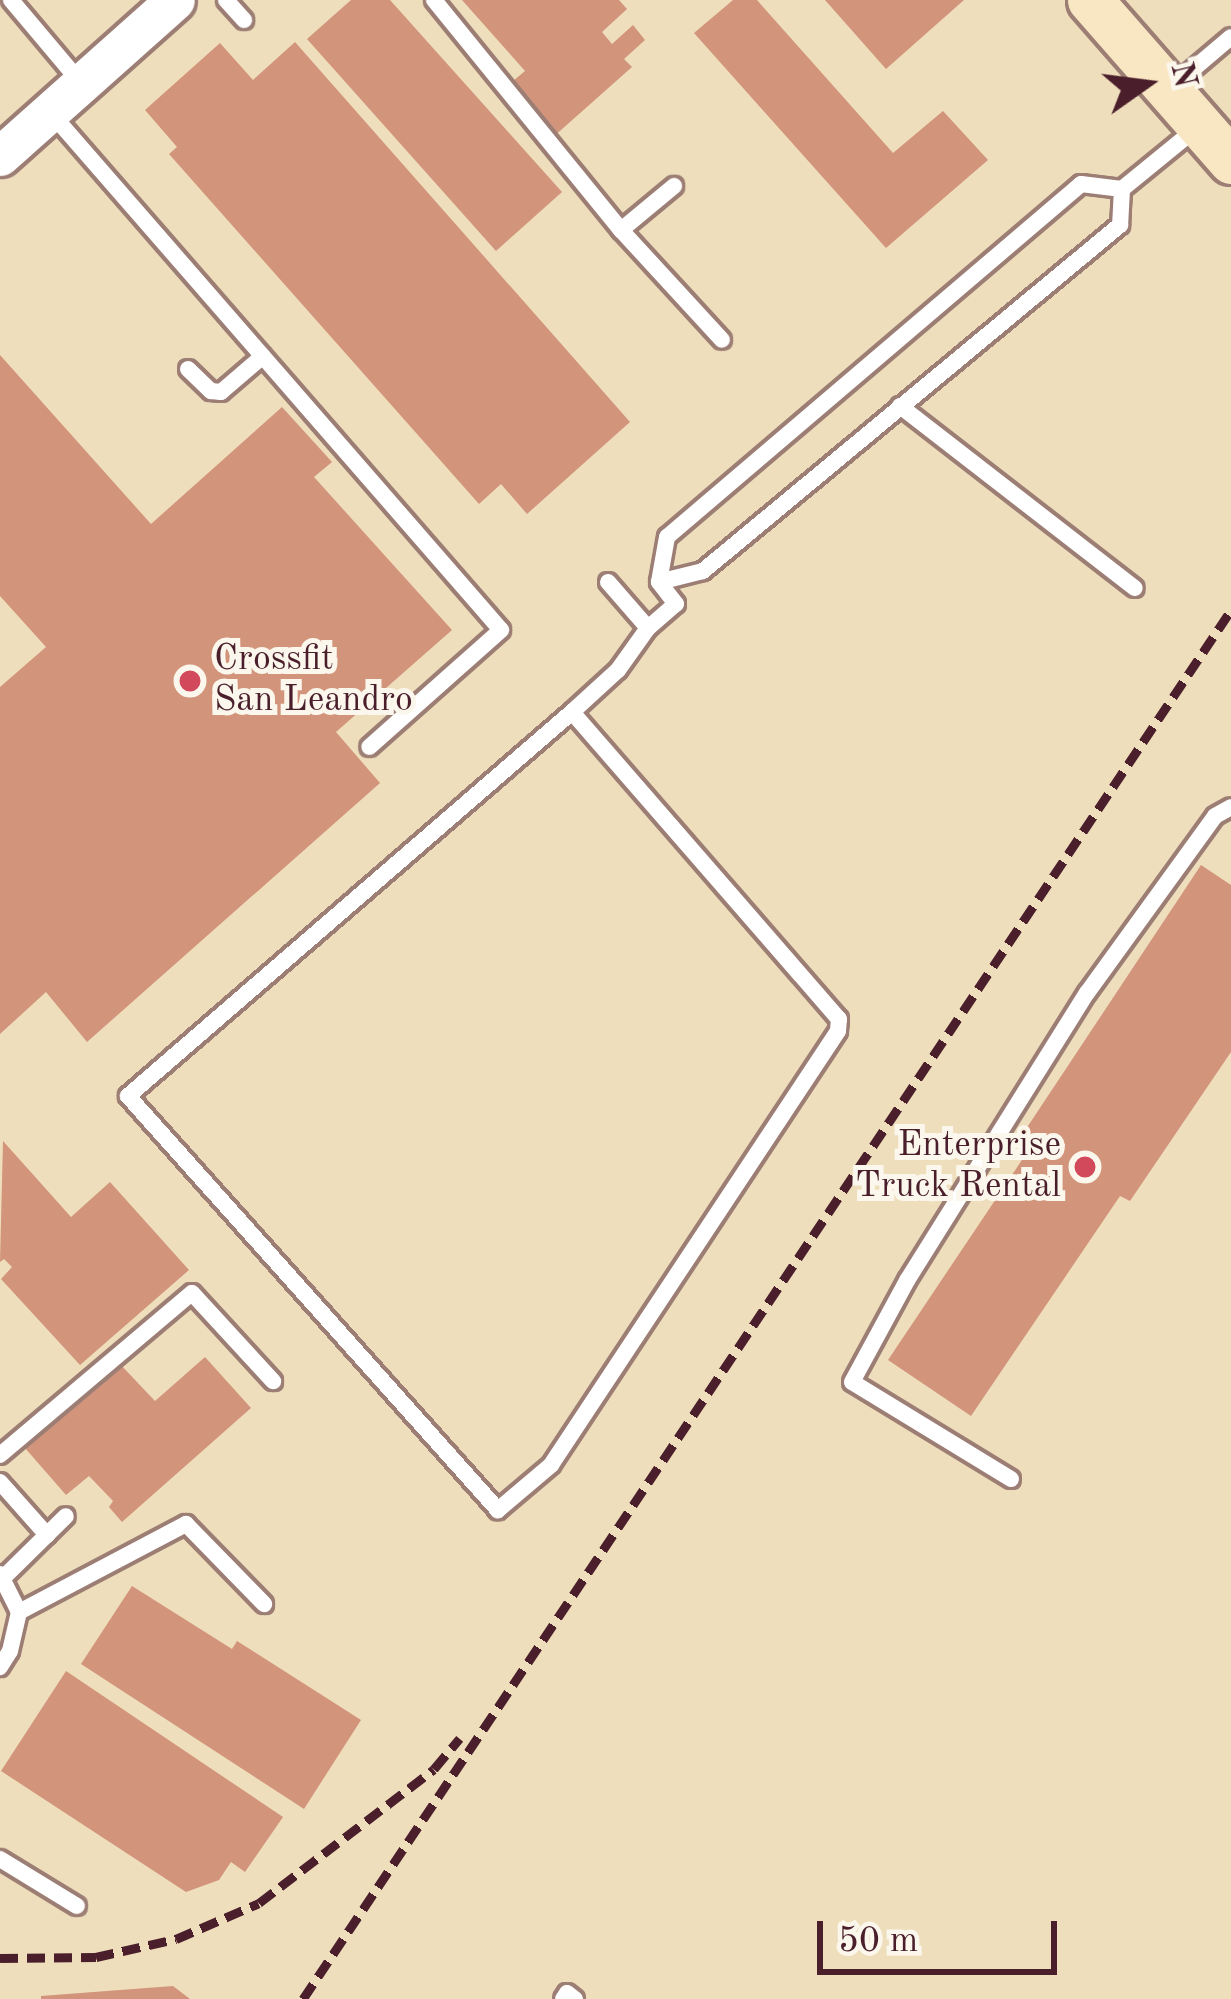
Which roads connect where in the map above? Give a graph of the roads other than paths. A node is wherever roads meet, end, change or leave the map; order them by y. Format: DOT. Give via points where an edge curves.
graph roads {
  1 [pos="10,0"];
  2 [pos="175,0"];
  3 [pos="226,0"];
  4 [pos="434,0"];
  5 [pos="1090,0"];
  6 [pos="244,20"];
  7 [pos="1231,37"];
  8 [pos="82,84"];
  9 [pos="1168,90"];
  10 [pos="50,112"];
  11 [pos="1198,127"];
  12 [pos="0,156"];
  13 [pos="1231,161"];
  14 [pos="674,186"];
  15 [pos="1122,190"];
  16 [pos="622,230"];
  17 [pos="722,340"];
  18 [pos="263,356"];
  19 [pos="188,369"];
  20 [pos="900,406"];
  21 [pos="608,582"];
  22 [pos="659,582"];
  23 [pos="1135,588"];
  24 [pos="648,628"];
  25 [pos="572,712"];
  26 [pos="370,747"];
  27 [pos="1231,807"];
  28 [pos="273,1381"];
  29 [pos="0,1455"];
  30 [pos="1011,1479"];
  31 [pos="0,1482"];
  32 [pos="66,1516"];
  33 [pos="47,1535"];
  34 [pos="2,1576"];
  35 [pos="264,1604"];
  36 [pos="19,1612"];
  37 [pos="0,1667"];
  38 [pos="0,1859"];
  39 [pos="77,1906"];
  40 [pos="563,1999"];
  41 [pos="575,1999"];
  1 -- 8 [label="lane"];
  2 -- 8 [label="street"];
  3 -- 6 [label="lane"];
  4 -- 16 [label="lane"];
  5 -- 9 [label="main road"];
  7 -- 9 [label="lane"];
  8 -- 10 [label="street"];
  9 -- 11 [label="main road"];
  10 -- 12 [label="street"];
  10 -- 18 [label="lane"];
  11 -- 13 [label="main road"];
  11 -- 15 [label="lane"];
  14 -- 16 [label="lane"];
  15 -- 20 [label="lane" via="1120,225"];
  15 -- 22 [label="lane" via="1081,184 668,537"];
  16 -- 17 [label="lane"];
  18 -- 19 [label="lane" via="217,393"];
  18 -- 26 [label="lane" via="501,630"];
  20 -- 22 [label="lane" via="703,571"];
  20 -- 23 [label="lane"];
  21 -- 24 [label="lane"];
  22 -- 24 [label="lane" via="676,604"];
  24 -- 25 [label="lane"];
  25 -- 25 [label="lane" via="128,1096 498,1510 551,1465 838,1031 838,1019"];
  27 -- 30 [label="lane" via="1215,816 1087,993 852,1382"];
  28 -- 29 [label="lane" via="192,1293"];
  31 -- 33 [label="lane"];
  32 -- 33 [label="lane"];
  33 -- 34 [label="lane"];
  34 -- 36 [label="lane"];
  35 -- 36 [label="lane" via="186,1524"];
  36 -- 37 [label="lane"];
  38 -- 39 [label="lane"];
  40 -- 41 [label="lane"];
}
